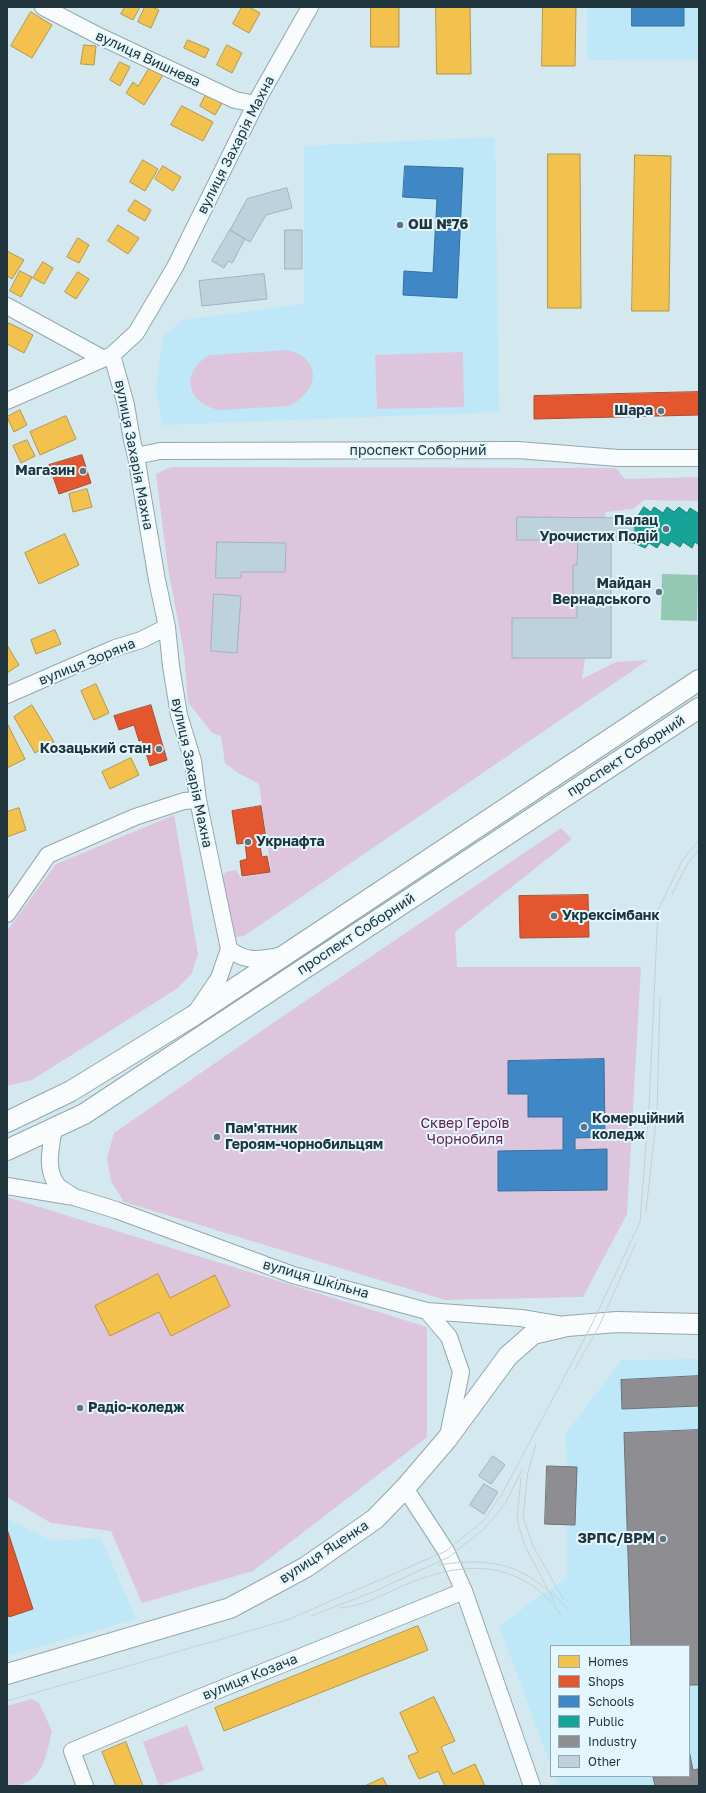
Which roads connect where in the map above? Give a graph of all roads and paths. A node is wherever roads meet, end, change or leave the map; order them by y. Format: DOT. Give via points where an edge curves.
graph roads {
  1 [pos="43,7"];
  2 [pos="310,7"];
  3 [pos="256,104"];
  4 [pos="7,306"];
  5 [pos="107,356"];
  6 [pos="7,401"];
  7 [pos="136,456"];
  8 [pos="699,458"];
  9 [pos="167,627"];
  10 [pos="699,680"];
  11 [pos="7,695"];
  12 [pos="699,708"];
  13 [pos="198,800"];
  14 [pos="7,914"];
  15 [pos="228,949"];
  16 [pos="280,956"];
  17 [pos="193,1016"];
  18 [pos="7,1122"];
  19 [pos="54,1128"];
  20 [pos="7,1150"];
  21 [pos="7,1186"];
  22 [pos="74,1197"];
  23 [pos="427,1311"];
  24 [pos="699,1324"];
  25 [pos="567,1326"];
  26 [pos="447,1439"];
  27 [pos="405,1488"];
  28 [pos="464,1591"];
  29 [pos="7,1674"];
  30 [pos="85,1786"];
  31 [pos="532,1786"];
  1 -- 3 [label="street, вулиця Вишнева" via="235,100"];
  2 -- 3 [label="street, вулиця Захарія Махна"];
  3 -- 5 [label="street, вулиця Захарія Махна" via="175,267 136,333"];
  4 -- 5 [label="street"];
  5 -- 6 [label="street"];
  5 -- 7 [label="street, вулиця Захарія Махна" via="126,405"];
  7 -- 8 [label="street, проспект Соборний" via="160,451 518,450 618,458"];
  7 -- 9 [label="street, вулиця Захарія Махна"];
  9 -- 11 [label="street, вулиця Зоряна"];
  9 -- 13 [label="street, вулиця Захарія Махна" via="178,708 193,761"];
  10 -- 16 [label="main road, проспект Соборний"];
  12 -- 19 [label="main road, проспект Соборний" via="84,1114"];
  13 -- 14 [label="street" via="184,801 135,818 48,855"];
  13 -- 15 [label="street, вулиця Захарія Махна"];
  15 -- 16 [label="street" via="242,958"];
  15 -- 17 [label="street" via="219,978"];
  16 -- 17 [label="main road, проспект Соборний"];
  17 -- 18 [label="main road, проспект Соборний" via="71,1091"];
  19 -- 20 [label="main road, проспект Соборний"];
  19 -- 22 [label="street, вулиця Шкільна" via="49,1154 50,1171 58,1186"];
  21 -- 22 [label="street, вулиця Шкільна"];
  22 -- 23 [label="street, вулиця Шкільна" via="293,1275"];
  23 -- 25 [label="street, вулиця Шкільна" via="521,1318"];
  23 -- 26 [label="street" via="449,1337 461,1372"];
  24 -- 25 [label="main road, вулиця Яценка" via="617,1322"];
  25 -- 26 [label="main road, вулиця Яценка" via="533,1334 508,1356"];
  26 -- 27 [label="main road, вулиця Яценка"];
  27 -- 28 [label="street" via="446,1551"];
  27 -- 29 [label="main road, вулиця Яценка" via="375,1519 342,1543 230,1608"];
  28 -- 30 [label="street, вулиця Козача" via="72,1751"];
  28 -- 31 [label="street"];
}
